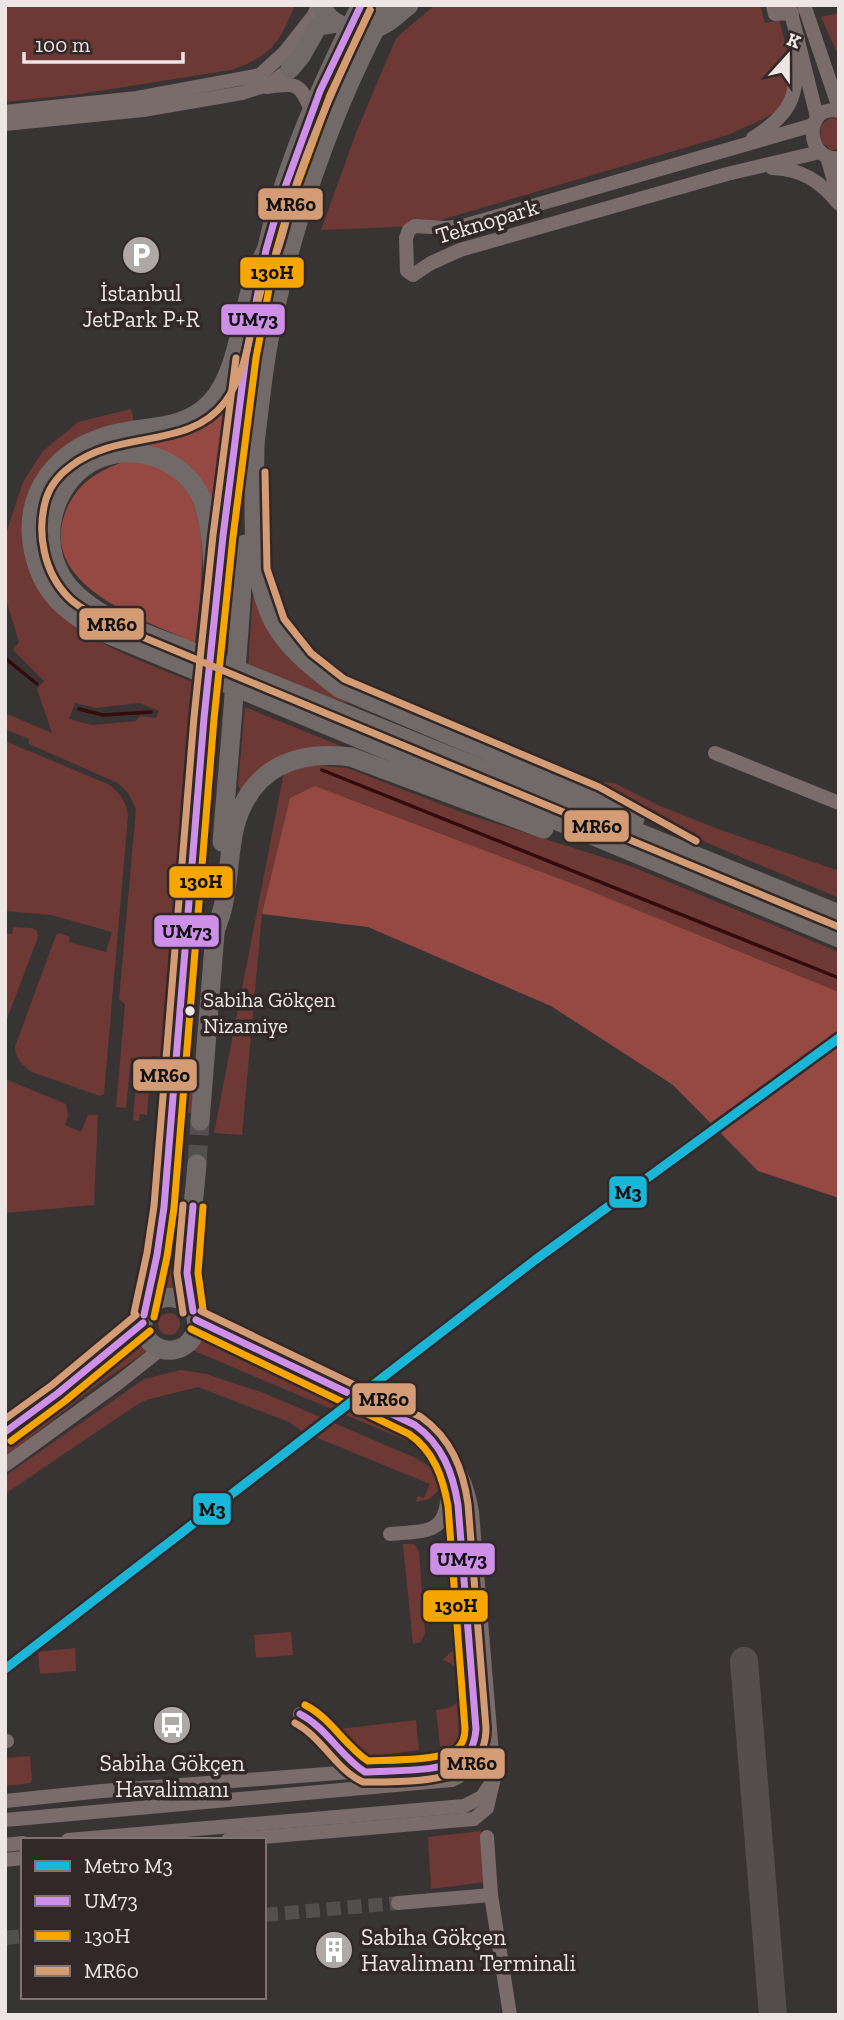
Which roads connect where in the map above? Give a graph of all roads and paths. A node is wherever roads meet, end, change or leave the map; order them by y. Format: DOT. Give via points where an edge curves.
graph roads {
  1 [pos="320,5"];
  2 [pos="361,5"];
  3 [pos="388,5"];
  4 [pos="409,5"];
  5 [pos="773,5"];
  6 [pos="795,8"];
  7 [pos="344,25"];
  8 [pos="376,28"];
  9 [pos="798,38"];
  10 [pos="815,41"];
  11 [pos="290,69"];
  12 [pos="839,81"];
  13 [pos="255,89"];
  14 [pos="140,104"];
  15 [pos="839,109"];
  16 [pos="312,112"];
  17 [pos="5,113"];
  18 [pos="815,121"];
  19 [pos="5,124"];
  20 [pos="741,145"];
  21 [pos="828,156"];
  22 [pos="757,167"];
  23 [pos="836,179"];
  24 [pos="839,198"];
  25 [pos="839,204"];
  26 [pos="266,250"];
  27 [pos="256,441"];
  28 [pos="214,624"];
  29 [pos="715,752"];
  30 [pos="839,803"];
  31 [pos="707,859"];
  32 [pos="709,885"];
  33 [pos="839,914"];
  34 [pos="215,932"];
  35 [pos="839,938"];
  36 [pos="171,1118"];
  37 [pos="200,1121"];
  38 [pos="168,1161"];
  39 [pos="197,1164"];
  40 [pos="194,1315"];
  41 [pos="143,1319"];
  42 [pos="161,1349"];
  43 [pos="37,1411"];
  44 [pos="424,1431"];
  45 [pos="5,1432"];
  46 [pos="5,1438"];
  47 [pos="5,1465"];
  48 [pos="390,1534"];
  49 [pos="300,1714"];
  50 [pos="476,1737"];
  51 [pos="365,1772"];
  52 [pos="494,1778"];
  53 [pos="5,1801"];
  54 [pos="428,1809"];
  55 [pos="5,1820"];
  56 [pos="420,1825"];
  57 [pos="487,1837"];
  58 [pos="91,1838"];
  59 [pos="254,1838"];
  60 [pos="491,1895"];
  61 [pos="398,1903"];
  62 [pos="510,2015"];
  1 -- 7 [label="highway" via="324,13"];
  1 -- 14 [label="street" via="284,53 260,75"];
  2 -- 7 [label="highway"];
  3 -- 8 [label="highway"];
  4 -- 8 [label="highway"];
  5 -- 6 [label="street" via="775,14"];
  6 -- 9 [label="street, Teknopark"];
  6 -- 10 [label="street, Teknopark"];
  7 -- 8 [label="highway"];
  7 -- 11 [label="highway" via="318,26"];
  7 -- 16 [label="highway"];
  8 -- 27 [label="highway" via="356,68 293,239 269,341"];
  9 -- 18 [label="street, Teknopark"];
  9 -- 20 [label="street, Teknopark" via="791,103 779,119"];
  10 -- 12 [label="street, Teknopark"];
  10 -- 15 [label="street, Teknopark"];
  11 -- 13 [label="street"];
  13 -- 14 [label="street"];
  13 -- 16 [label="street" via="292,84 303,91"];
  14 -- 17 [label="street"];
  14 -- 19 [label="street"];
  15 -- 18 [label="street, Teknopark" via="827,111"];
  16 -- 26 [label="highway"];
  18 -- 20 [label="street, Teknopark"];
  18 -- 21 [label="street, Teknopark" via="815,148"];
  20 -- 22 [label="street, Teknopark" via="463,226 415,226 406,238 407,271 413,275 460,250"];
  21 -- 22 [label="street, Teknopark"];
  21 -- 23 [label="street, Teknopark"];
  22 -- 25 [label="street, Teknopark" via="806,175"];
  23 -- 24 [label="street, Teknopark"];
  26 -- 28 [label="highway" via="242,382"];
  26 -- 32 [label="highway" via="223,384 211,402 181,422 93,441 64,457 45,478 35,498 31,534 41,575 52,596 105,632"];
  27 -- 31 [label="highway" via="257,570 275,624 304,661 339,688 595,797"];
  27 -- 34 [label="highway, bridge"];
  28 -- 31 [label="highway" via="208,519 189,479 167,462 144,454 112,454 92,461 72,477 51,524 54,561 64,582 94,608"];
  28 -- 36 [label="highway, bridge"];
  29 -- 30 [label="street"];
  31 -- 33 [label="highway"];
  32 -- 34 [label="highway" via="351,757 310,755 270,771 246,801 236,825"];
  32 -- 35 [label="highway"];
  34 -- 37 [label="highway"];
  38 -- 41 [label="highway" via="157,1255"];
  39 -- 40 [label="highway" via="187,1273"];
  40 -- 41 [label="highway" via="182,1300 167,1297 153,1303"];
  40 -- 42 [label="highway" via="194,1335 186,1345"];
  40 -- 44 [label="street" via="253,1349"];
  41 -- 42 [label="highway" via="147,1339"];
  41 -- 43 [label="street"];
  42 -- 47 [label="street"];
  43 -- 45 [label="street"];
  43 -- 46 [label="street"];
  44 -- 48 [label="street" via="441,1456 448,1482 446,1510 431,1530"];
  44 -- 50 [label="street" via="444,1454 456,1490"];
  44 -- 52 [label="street" via="457,1466 470,1499"];
  49 -- 51 [label="street"];
  50 -- 51 [label="street" via="470,1750 454,1762"];
  50 -- 55 [label="street" via="470,1766 452,1780"];
  51 -- 53 [label="street"];
  52 -- 54 [label="street" via="475,1802"];
  52 -- 56 [label="street" via="487,1808 474,1819"];
  54 -- 56 [label="street"];
  54 -- 58 [label="street"];
  56 -- 59 [label="street"];
  57 -- 60 [label="street"];
  60 -- 61 [label="street"];
  60 -- 62 [label="street"];
}
